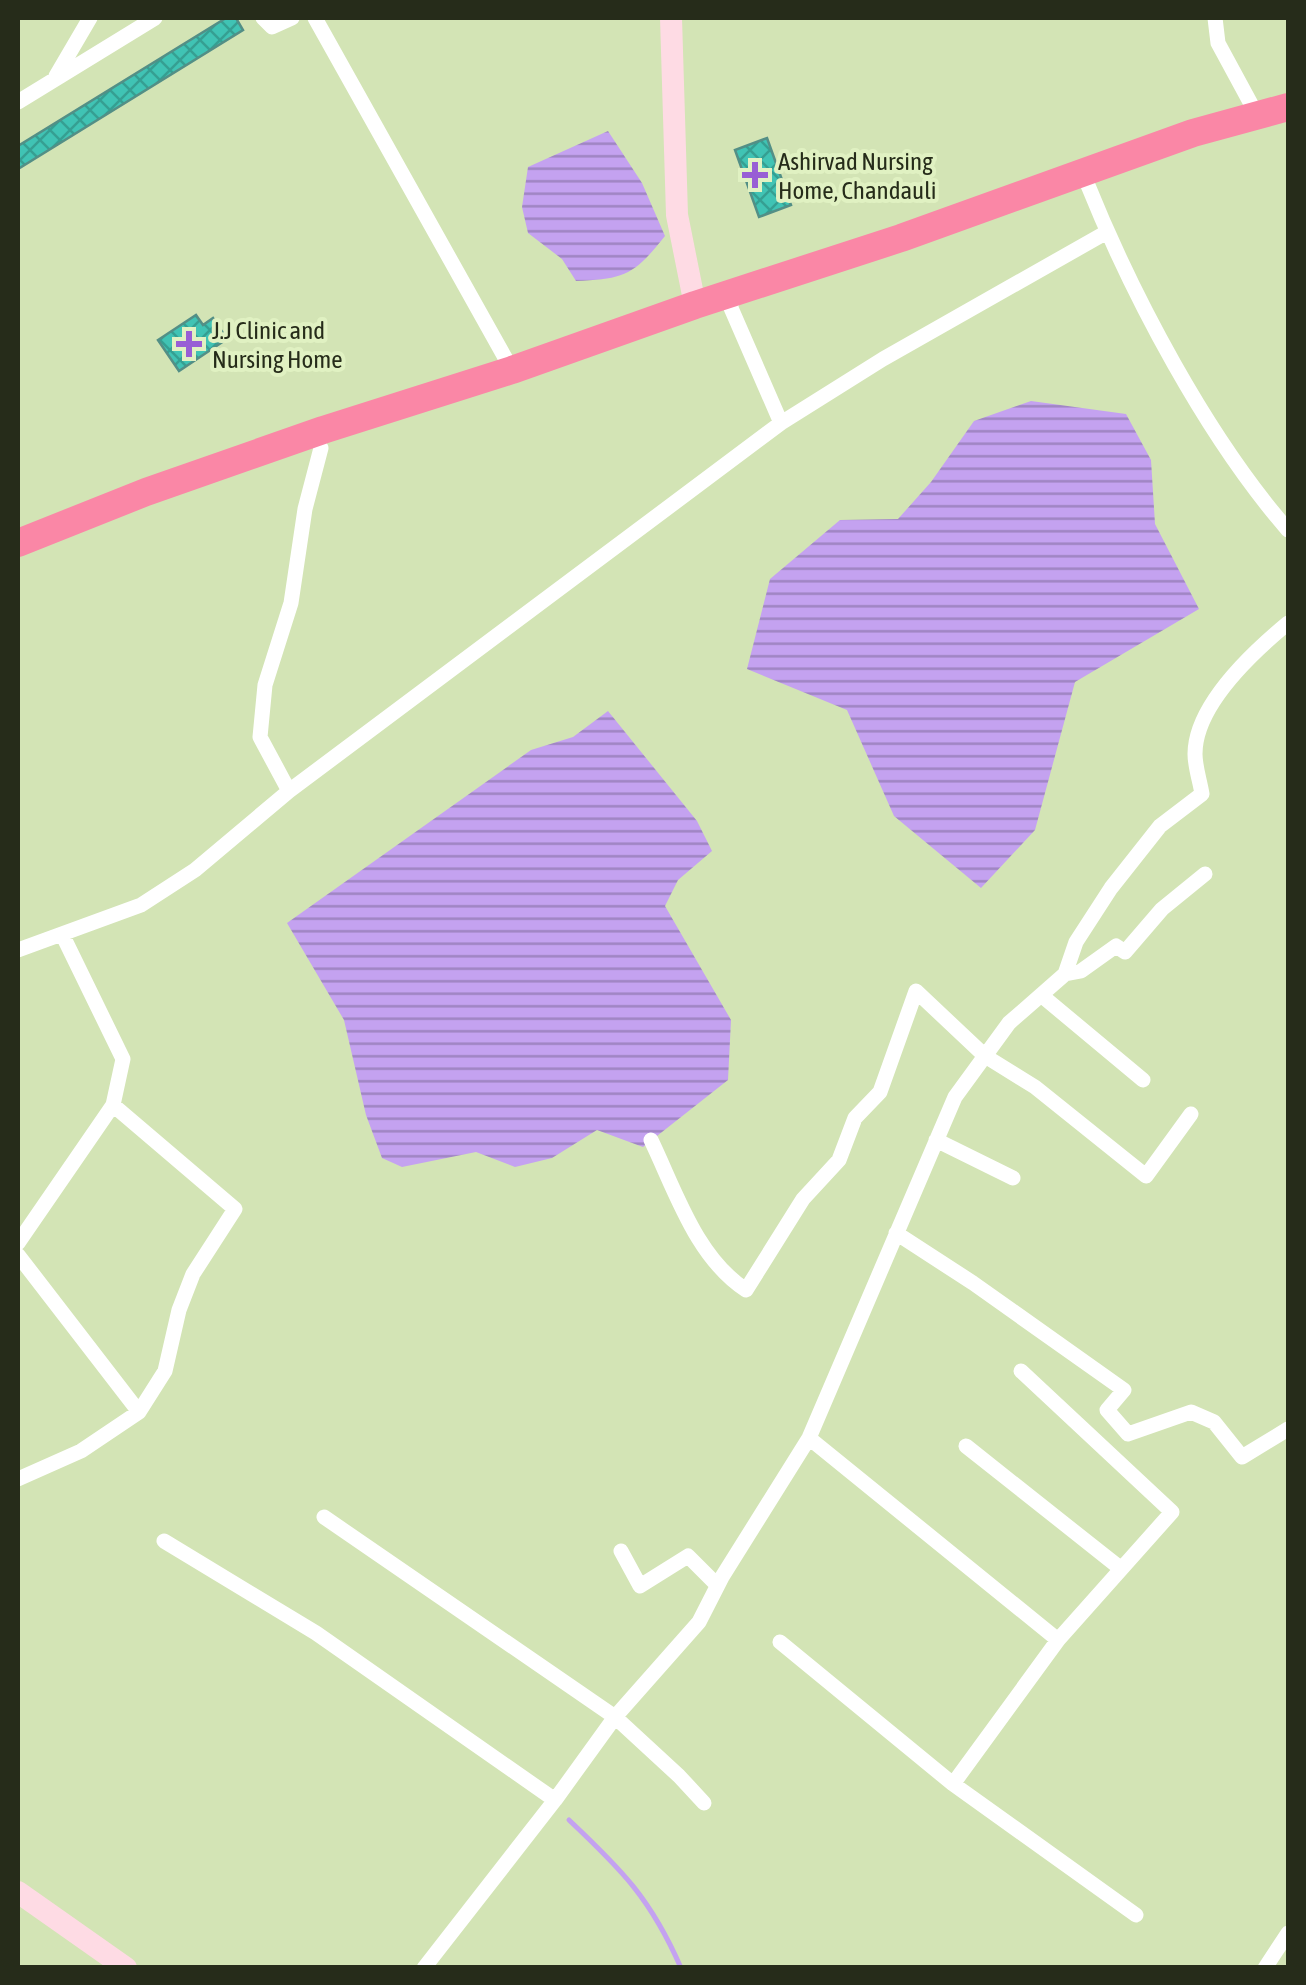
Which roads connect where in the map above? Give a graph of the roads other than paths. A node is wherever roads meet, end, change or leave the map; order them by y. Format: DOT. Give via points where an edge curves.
graph roads {
  1 [pos="90,18"];
  2 [pos="155,18"];
  3 [pos="263,18"];
  4 [pos="292,18"];
  5 [pos="315,18"];
  6 [pos="671,18"];
  7 [pos="1215,18"];
  8 [pos="54,80"];
  9 [pos="18,102"];
  10 [pos="1288,108"];
  11 [pos="1257,115"];
  12 [pos="1288,125"];
  13 [pos="1087,182"];
  14 [pos="1107,232"];
  15 [pos="731,301"];
  16 [pos="695,305"];
  17 [pos="512,370"];
  18 [pos="781,423"];
  19 [pos="321,448"];
  20 [pos="1288,530"];
  21 [pos="18,544"];
  22 [pos="18,559"];
  23 [pos="1288,622"];
  24 [pos="289,791"];
  25 [pos="1206,874"];
  26 [pos="63,936"];
  27 [pos="18,950"];
  28 [pos="1065,974"];
  29 [pos="1041,996"];
  30 [pos="985,1056"];
  31 [pos="1144,1080"];
  32 [pos="113,1105"];
  33 [pos="1191,1114"];
  34 [pos="652,1140"];
  35 [pos="936,1140"];
  36 [pos="1013,1178"];
  37 [pos="896,1233"];
  38 [pos="18,1243"];
  39 [pos="18,1255"];
  40 [pos="1021,1370"];
  41 [pos="140,1412"];
  42 [pos="1288,1430"];
  43 [pos="809,1438"];
  44 [pos="966,1446"];
  45 [pos="18,1479"];
  46 [pos="324,1517"];
  47 [pos="164,1541"];
  48 [pos="622,1551"];
  49 [pos="1120,1568"];
  50 [pos="718,1585"];
  51 [pos="1058,1640"];
  52 [pos="780,1642"];
  53 [pos="614,1717"];
  54 [pos="953,1784"];
  55 [pos="555,1800"];
  56 [pos="704,1803"];
  57 [pos="18,1892"];
  58 [pos="1136,1916"];
  59 [pos="1288,1933"];
  60 [pos="126,1968"];
  61 [pos="424,1968"];
  62 [pos="1265,1968"];
  1 -- 8 [label="street"];
  2 -- 8 [label="street"];
  3 -- 4 [label="street" via="272,28"];
  5 -- 17 [label="street"];
  6 -- 16 [label="street" via="677,216"];
  7 -- 11 [label="street" via="1218,43"];
  8 -- 9 [label="street"];
  10 -- 11 [label="highway"];
  11 -- 15 [label="highway"];
  12 -- 13 [label="highway"];
  13 -- 14 [label="street"];
  13 -- 15 [label="highway" via="1044,202"];
  14 -- 18 [label="street"];
  14 -- 20 [label="street" via="1186,382 1254,490"];
  15 -- 16 [label="highway"];
  15 -- 18 [label="street"];
  15 -- 19 [label="highway"];
  16 -- 17 [label="highway"];
  17 -- 21 [label="highway" via="146,492"];
  18 -- 24 [label="street"];
  19 -- 22 [label="highway"];
  19 -- 24 [label="street" via="290,603 265,685 260,738"];
  23 -- 28 [label="street" via="1238,668 1210,706 1195,752 1202,794 1160,826 1111,888 1076,942"];
  24 -- 26 [label="street" via="194,870 140,905"];
  25 -- 28 [label="street" via="1162,909 1125,952 1116,946 1081,971"];
  26 -- 27 [label="street"];
  26 -- 32 [label="street" via="123,1059"];
  28 -- 29 [label="street"];
  29 -- 30 [label="street"];
  29 -- 31 [label="street"];
  30 -- 33 [label="street" via="1035,1087 1146,1176"];
  30 -- 34 [label="street" via="916,991 880,1092 855,1118 839,1160 804,1199 746,1290 726,1277 698,1240"];
  30 -- 35 [label="street" via="955,1097"];
  32 -- 38 [label="street"];
  32 -- 41 [label="street" via="235,1209 193,1274 165,1371"];
  35 -- 36 [label="street"];
  35 -- 37 [label="street"];
  37 -- 42 [label="street" via="1124,1390 1106,1410 1128,1434 1191,1412 1214,1422 1242,1457"];
  37 -- 43 [label="street"];
  39 -- 41 [label="street"];
  40 -- 49 [label="street" via="1172,1512"];
  41 -- 45 [label="street" via="81,1451"];
  43 -- 50 [label="street"];
  43 -- 51 [label="street"];
  44 -- 49 [label="street"];
  46 -- 53 [label="street"];
  47 -- 55 [label="street" via="316,1634"];
  48 -- 50 [label="street" via="640,1586 688,1556"];
  49 -- 51 [label="street"];
  50 -- 53 [label="street" via="698,1622"];
  51 -- 54 [label="street"];
  52 -- 54 [label="street"];
  53 -- 55 [label="street"];
  53 -- 56 [label="street"];
  54 -- 58 [label="street"];
  55 -- 61 [label="street"];
  57 -- 60 [label="street"];
  59 -- 62 [label="street"];
}
